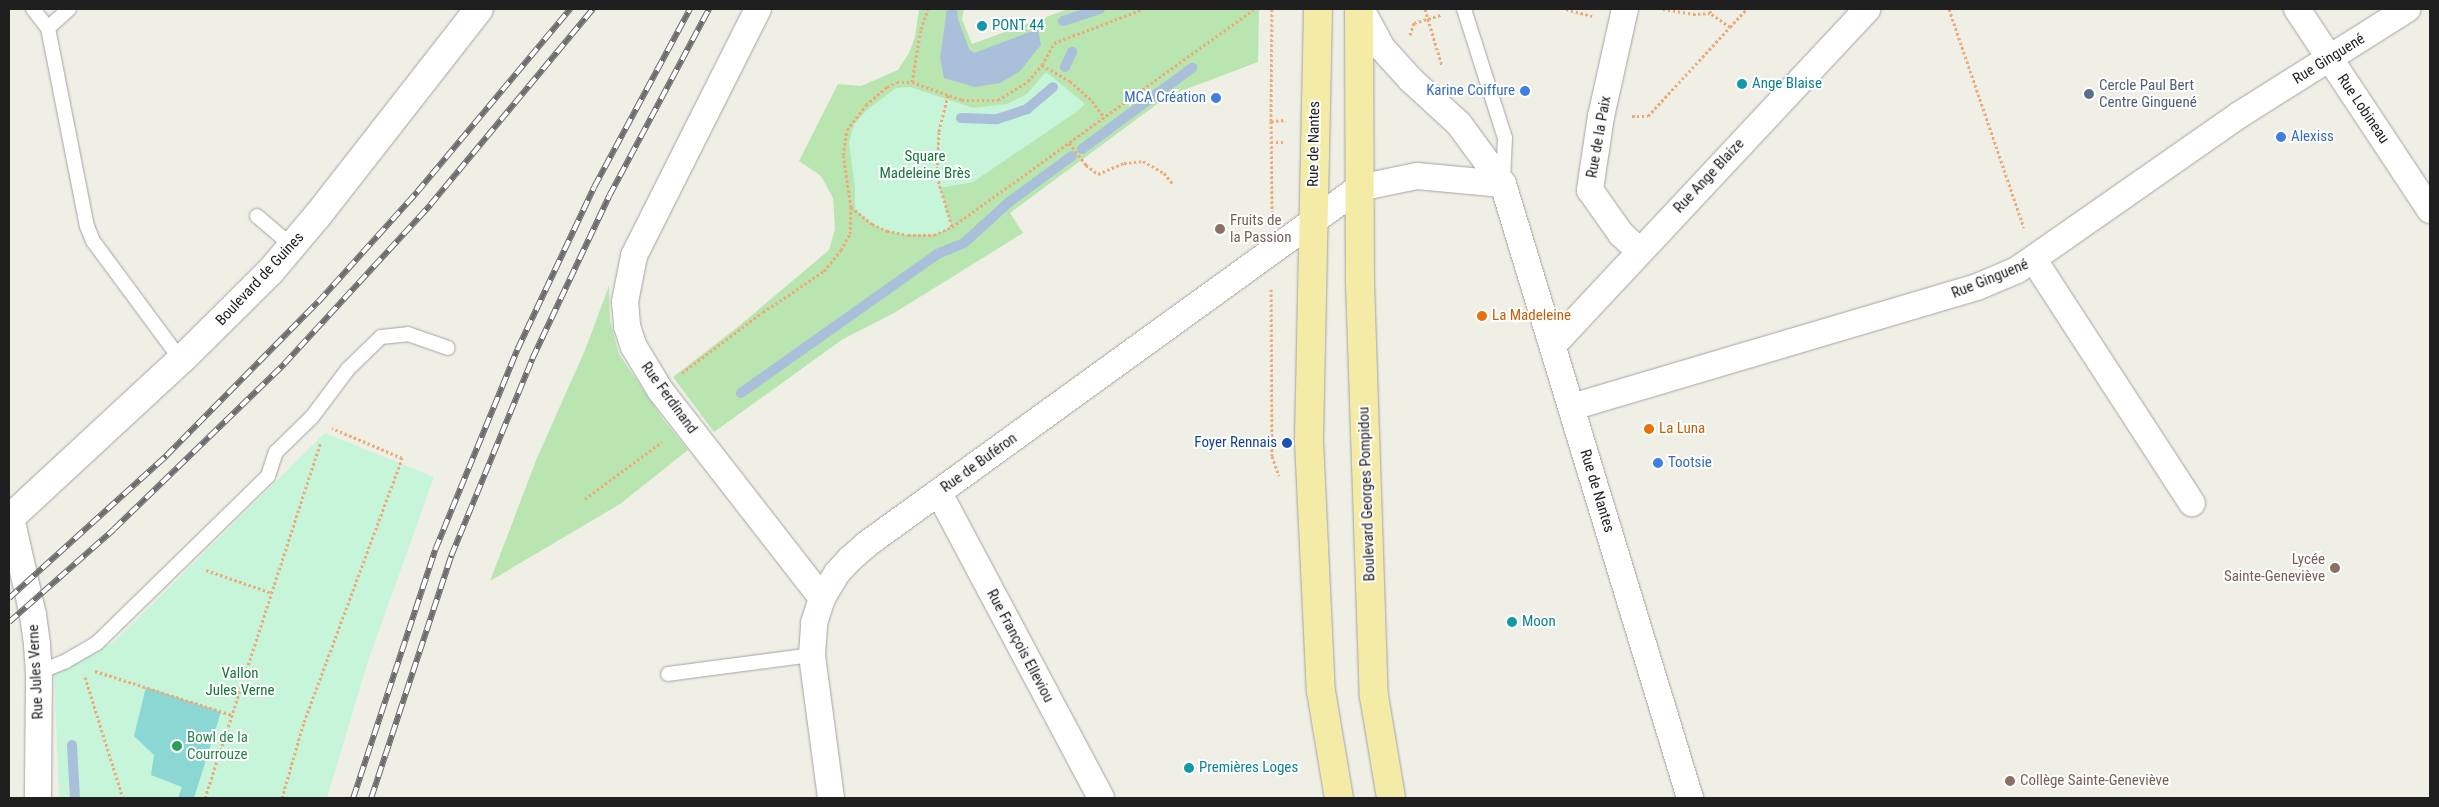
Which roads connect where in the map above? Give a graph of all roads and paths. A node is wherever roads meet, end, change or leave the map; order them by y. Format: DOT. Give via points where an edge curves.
graph roads {
  1 [pos="33,9"];
  2 [pos="69,9"];
  3 [pos="480,9"];
  4 [pos="758,9"];
  5 [pos="928,9"];
  6 [pos="1143,9"];
  7 [pos="1254,9"];
  8 [pos="1272,9"];
  9 [pos="1318,9"];
  10 [pos="1360,9"];
  11 [pos="1464,9"];
  12 [pos="1625,9"];
  13 [pos="1663,9"];
  14 [pos="1711,9"];
  15 [pos="1747,9"];
  16 [pos="1867,9"];
  17 [pos="1949,9"];
  18 [pos="2296,9"];
  19 [pos="2407,9"];
  20 [pos="1710,13"];
  21 [pos="1730,27"];
  22 [pos="48,28"];
  23 [pos="2329,59"];
  24 [pos="1042,65"];
  25 [pos="912,82"];
  26 [pos="948,95"];
  27 [pos="1601,116"];
  28 [pos="1104,117"];
  29 [pos="1315,120"];
  30 [pos="1271,121"];
  31 [pos="1069,143"];
  32 [pos="1172,183"];
  33 [pos="1503,184"];
  34 [pos="1359,188"];
  35 [pos="851,207"];
  36 [pos="2430,210"];
  37 [pos="257,216"];
  38 [pos="1313,222"];
  39 [pos="952,227"];
  40 [pos="292,246"];
  41 [pos="1640,250"];
  42 [pos="1272,251"];
  43 [pos="2034,260"];
  44 [pos="1553,345"];
  45 [pos="448,348"];
  46 [pos="181,360"];
  47 [pos="660,390"];
  48 [pos="1572,407"];
  49 [pos="312,417"];
  50 [pos="687,424"];
  51 [pos="326,426"];
  52 [pos="1281,481"];
  53 [pos="939,493"];
  54 [pos="585,499"];
  55 [pos="2192,503"];
  56 [pos="9,517"];
  57 [pos="215,572"];
  58 [pos="272,593"];
  59 [pos="822,598"];
  60 [pos="812,655"];
  61 [pos="66,661"];
  62 [pos="82,666"];
  63 [pos="39,672"];
  64 [pos="668,674"];
  65 [pos="232,715"];
  66 [pos="38,798"];
  67 [pos="122,798"];
  68 [pos="205,798"];
  69 [pos="282,798"];
  70 [pos="831,798"];
  71 [pos="1101,798"];
  72 [pos="1339,798"];
  73 [pos="1391,798"];
  74 [pos="1690,798"];
  1 -- 22 [label="lane"];
  2 -- 22 [label="lane"];
  3 -- 40 [label="street, Boulevard de Guines"];
  4 -- 47 [label="street, Rue Ferdinand" via="634,256 625,302 627,326 637,353"];
  5 -- 25 [label="path" via="920,29"];
  6 -- 24 [label="path" via="1054,43"];
  7 -- 28 [label="path"];
  8 -- 30 [label="path"];
  9 -- 29 [label="main road, Rue de Nantes"];
  10 -- 33 [label="street, Rue de Nantes" via="1382,48 1459,124"];
  10 -- 34 [label="main road, Rue de Nantes"];
  11 -- 33 [label="lane, Rue de Nantes" via="1505,138"];
  12 -- 27 [label="street, Rue de la Paix"];
  13 -- 20 [label="path"];
  14 -- 20 [label="path"];
  15 -- 21 [label="path"];
  16 -- 41 [label="street, Rue Ange Blaize"];
  17 -- 43 [label="path"];
  18 -- 23 [label="street, Rue Lobineau"];
  19 -- 23 [label="street, Rue Ginguené"];
  20 -- 21 [label="path"];
  21 -- 27 [label="path" via="1648,116"];
  22 -- 46 [label="lane" via="87,226 93,241"];
  23 -- 36 [label="street, Rue Lobineau"];
  23 -- 43 [label="street, Rue Ginguené" via="2186,151"];
  24 -- 26 [label="path" via="1028,81 998,100 962,100"];
  24 -- 28 [label="path" via="1070,81"];
  25 -- 26 [label="path"];
  25 -- 35 [label="path" via="896,82 887,87 866,105 847,130 844,155"];
  26 -- 39 [label="path" via="939,132 937,176"];
  27 -- 41 [label="street, Rue de la Paix" via="1590,190 1621,234"];
  28 -- 31 [label="path"];
  29 -- 30 [label="path"];
  29 -- 38 [label="main road, Rue de Nantes"];
  30 -- 42 [label="path"];
  31 -- 32 [label="path" via="1086,165 1098,174 1143,161 1164,173"];
  31 -- 39 [label="path"];
  33 -- 34 [label="street" via="1416,176"];
  33 -- 44 [label="street, Rue de Nantes"];
  34 -- 38 [label="street"];
  34 -- 73 [label="main road, Boulevard Georges Pompidou" via="1374,696"];
  35 -- 39 [label="path" via="887,232 934,235"];
  35 -- 47 [label="path" via="850,234 824,271"];
  37 -- 40 [label="lane"];
  38 -- 42 [label="street, Rue de Buféron"];
  38 -- 72 [label="main road" via="1309,450 1321,691"];
  40 -- 46 [label="street, Boulevard de Guines"];
  41 -- 44 [label="street, Rue Ange Blaize"];
  42 -- 52 [label="path" via="1272,456"];
  42 -- 53 [label="street, Rue de Buféron"];
  43 -- 48 [label="street, Rue Ginguené" via="1977,287"];
  43 -- 55 [label="street"];
  44 -- 48 [label="street, Rue de Nantes"];
  45 -- 49 [label="lane" via="408,334 381,338 348,369"];
  46 -- 56 [label="street, Boulevard de Guines"];
  47 -- 50 [label="street, Rue Ferdinand"];
  48 -- 74 [label="street, Rue de Nantes"];
  49 -- 51 [label="path"];
  49 -- 61 [label="lane" via="276,452 268,476 97,643"];
  50 -- 54 [label="path"];
  50 -- 59 [label="street, Rue Ferdinand"];
  51 -- 58 [label="path"];
  51 -- 69 [label="path" via="402,458 304,722"];
  53 -- 59 [label="street, Rue de Buféron" via="850,559"];
  53 -- 71 [label="street, Rue François Elleviou"];
  56 -- 63 [label="street, Rue Jules Verne" via="33,615"];
  57 -- 58 [label="path"];
  58 -- 65 [label="path"];
  59 -- 60 [label="street, Rue de Buféron" via="814,623"];
  60 -- 64 [label="lane"];
  60 -- 70 [label="street, Rue de Buféron"];
  61 -- 62 [label="path"];
  61 -- 63 [label="lane"];
  62 -- 65 [label="path"];
  62 -- 67 [label="path"];
  63 -- 66 [label="street, Rue Jules Verne"];
  65 -- 68 [label="path"];
}
